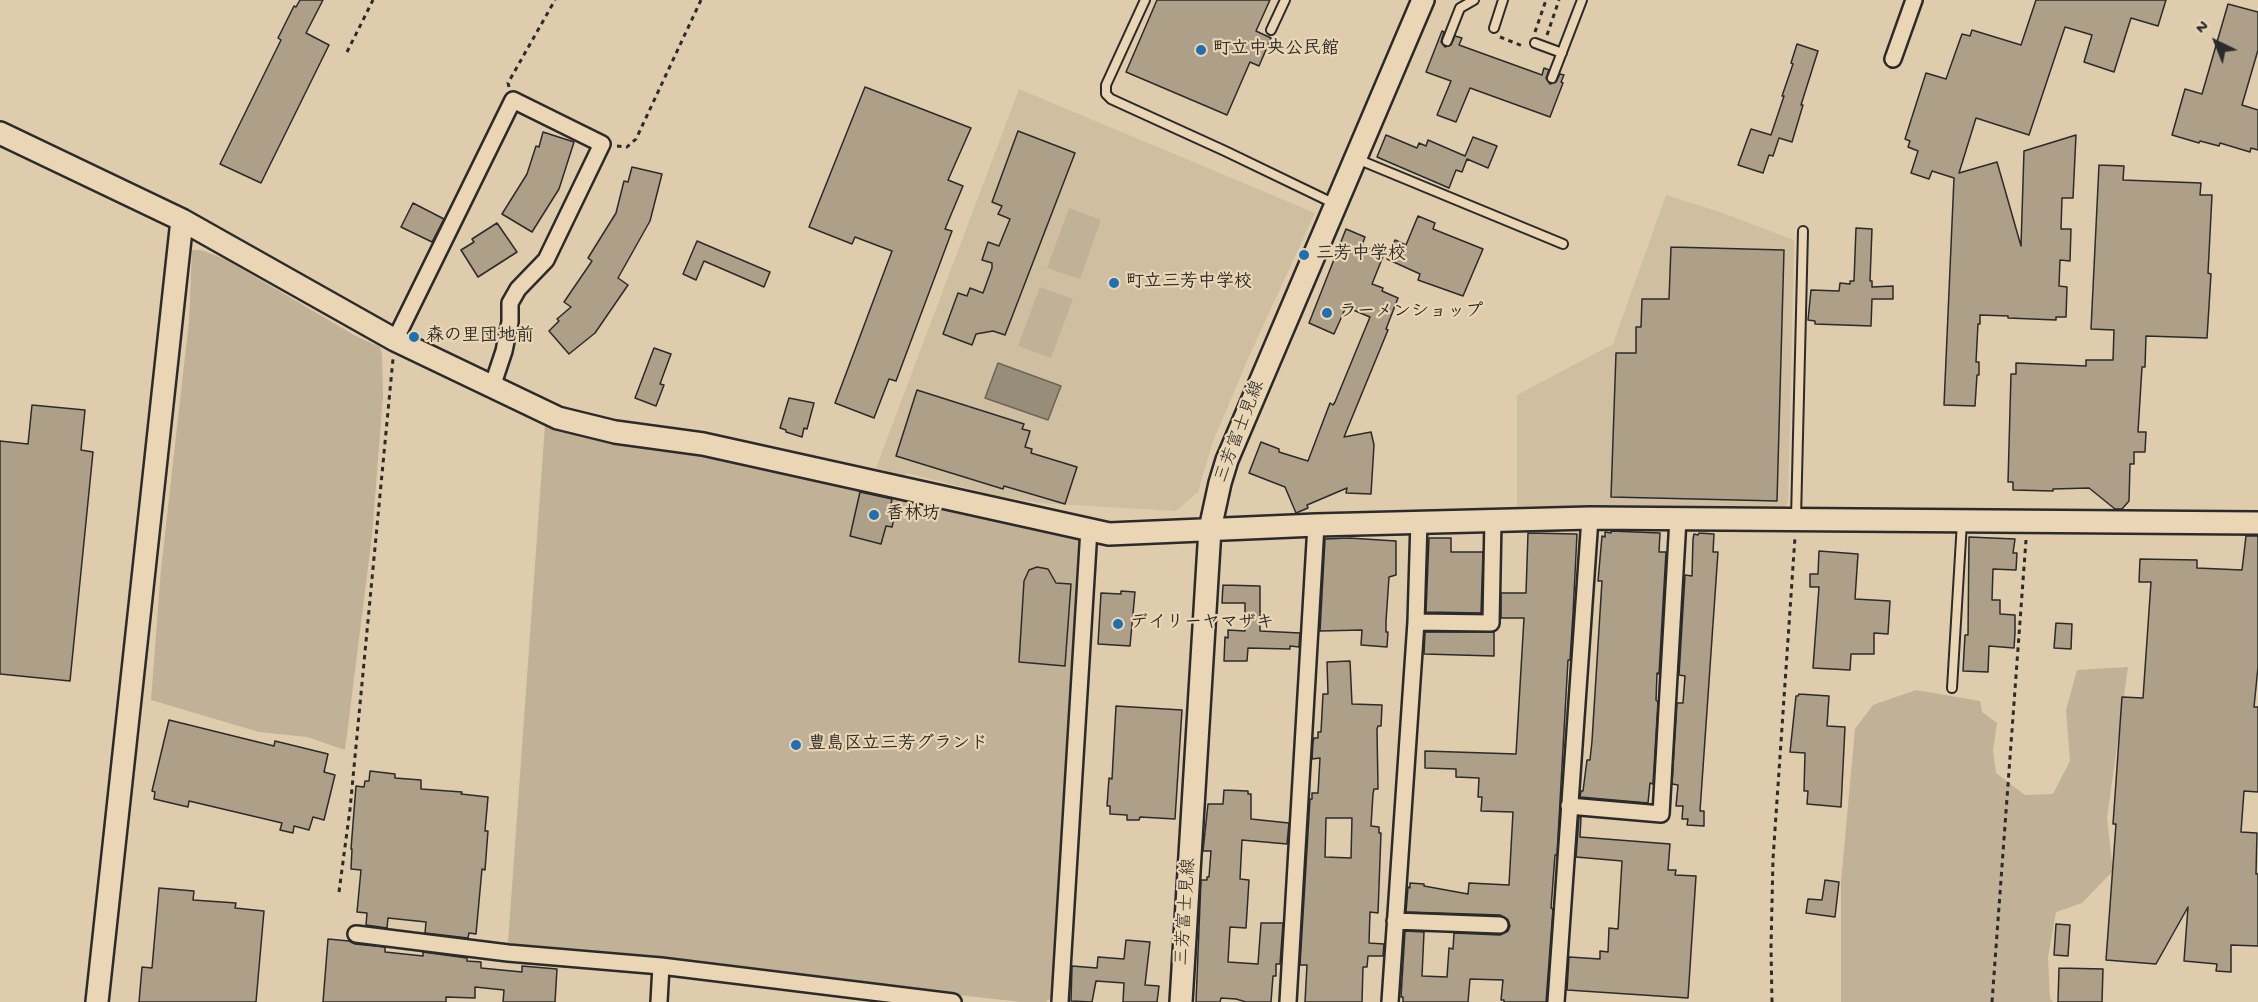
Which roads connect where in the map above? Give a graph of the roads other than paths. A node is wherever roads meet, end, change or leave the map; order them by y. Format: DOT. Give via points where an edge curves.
graph roads {
  1 [pos="1145,0"];
  2 [pos="1285,0"];
  3 [pos="1424,0"];
  4 [pos="1474,0"];
  5 [pos="1503,0"];
  6 [pos="1582,0"];
  7 [pos="1914,0"];
  8 [pos="1271,30"];
  9 [pos="1494,32"];
  10 [pos="1447,41"];
  11 [pos="1533,42"];
  12 [pos="1562,53"];
  13 [pos="1893,59"];
  14 [pos="1552,78"];
  15 [pos="0,133"];
  16 [pos="1356,159"];
  17 [pos="1336,205"];
  18 [pos="182,220"];
  19 [pos="1803,231"];
  20 [pos="1563,244"];
  21 [pos="394,340"];
  22 [pos="492,387"];
  23 [pos="1590,518"];
  24 [pos="1493,519"];
  25 [pos="1678,519"];
  26 [pos="1419,521"];
  27 [pos="1796,521"];
  28 [pos="1962,521"];
  29 [pos="2258,523"];
  30 [pos="1316,525"];
  31 [pos="1089,529"];
  32 [pos="1210,529"];
  33 [pos="1416,621"];
  34 [pos="1952,688"];
  35 [pos="1569,806"];
  36 [pos="1395,921"];
  37 [pos="1500,925"];
  38 [pos="356,934"];
  39 [pos="661,966"];
  40 [pos="97,1002"];
  41 [pos="659,1002"];
  42 [pos="953,1002"];
  43 [pos="1060,1002"];
  44 [pos="1180,1002"];
  45 [pos="1288,1002"];
  46 [pos="1390,1002"];
  47 [pos="1556,1002"];
  1 -- 17 [label="lane" via="1106,85 1106,94"];
  2 -- 8 [label="lane"];
  3 -- 16 [label="street, 三芳富士見線"];
  4 -- 10 [label="lane" via="1460,8"];
  5 -- 9 [label="lane"];
  6 -- 12 [label="lane"];
  7 -- 13 [label="street"];
  11 -- 12 [label="lane"];
  12 -- 14 [label="lane"];
  15 -- 18 [label="street"];
  16 -- 17 [label="street, 三芳富士見線"];
  16 -- 20 [label="lane"];
  17 -- 32 [label="street, 三芳富士見線" via="1227,460"];
  18 -- 21 [label="street"];
  18 -- 40 [label="street"];
  19 -- 27 [label="lane"];
  21 -- 22 [label="street"];
  21 -- 22 [label="street" via="513,100 602,144 546,260 510,303 504,351"];
  22 -- 31 [label="street" via="558,418 615,432 703,444"];
  23 -- 24 [label="street"];
  23 -- 25 [label="street"];
  23 -- 35 [label="street"];
  24 -- 26 [label="street"];
  24 -- 33 [label="street" via="1491,623"];
  25 -- 27 [label="street"];
  25 -- 35 [label="street" via="1661,814"];
  26 -- 30 [label="street"];
  26 -- 33 [label="street"];
  27 -- 28 [label="street"];
  28 -- 29 [label="street"];
  28 -- 34 [label="lane"];
  30 -- 32 [label="street"];
  30 -- 45 [label="street"];
  31 -- 32 [label="street" via="1109,534"];
  31 -- 43 [label="street"];
  32 -- 44 [label="street, 三芳富士見線"];
  33 -- 36 [label="street"];
  35 -- 47 [label="street"];
  36 -- 37 [label="street"];
  36 -- 46 [label="street"];
  38 -- 39 [label="street" via="508,953"];
  39 -- 41 [label="street"];
  39 -- 42 [label="street"];
}
